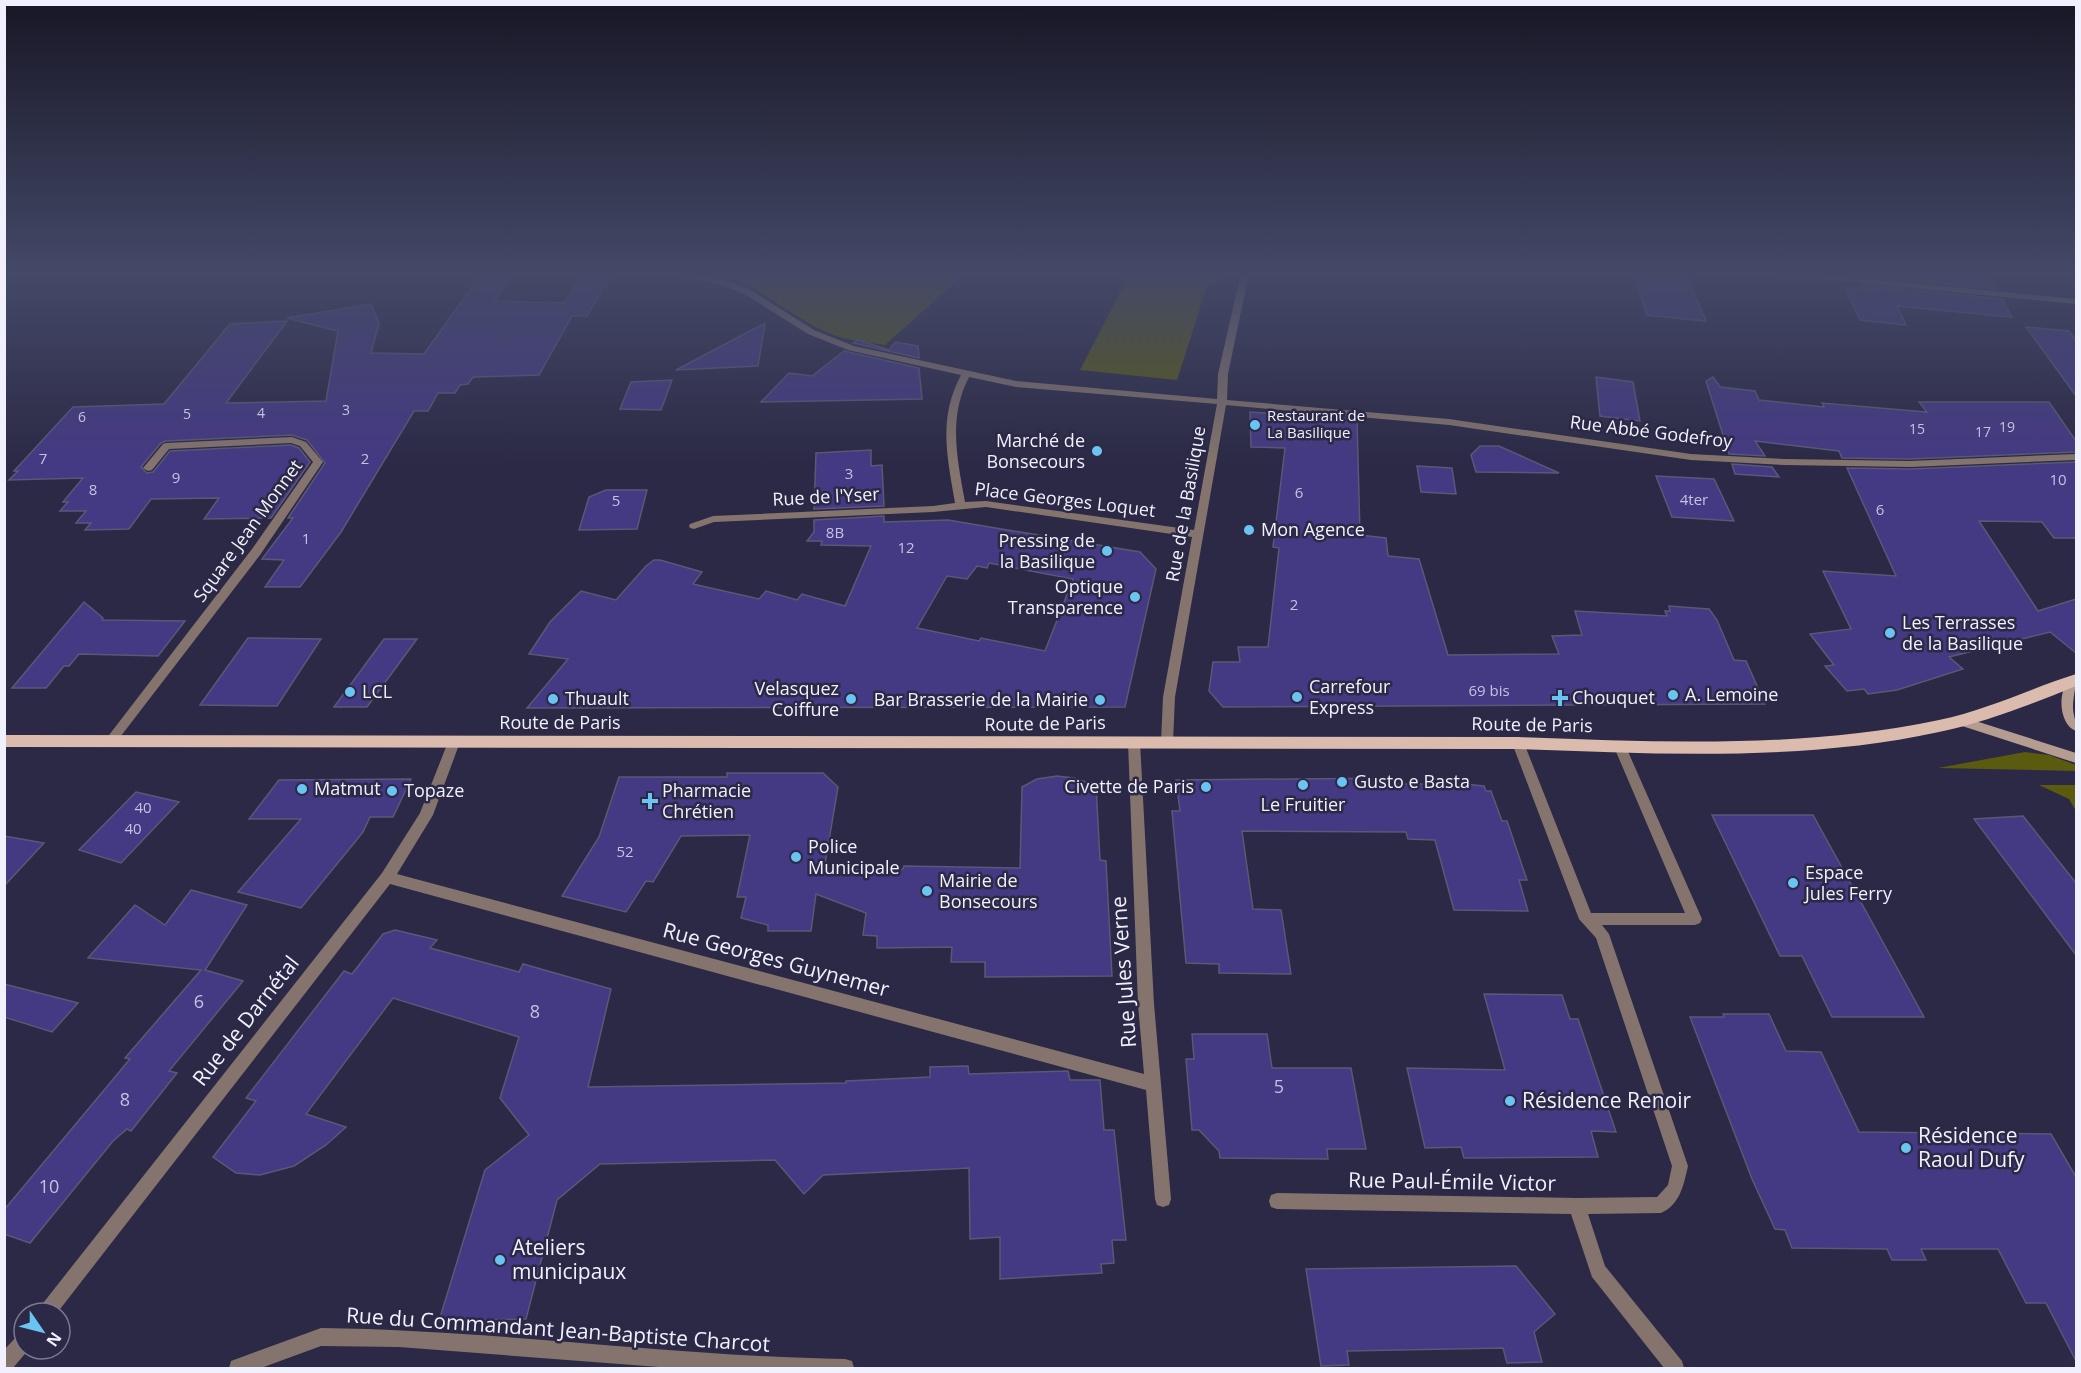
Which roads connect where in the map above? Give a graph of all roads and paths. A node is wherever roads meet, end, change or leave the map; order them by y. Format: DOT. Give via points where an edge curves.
graph roads {
  1 [pos="822,337"];
  2 [pos="1231,337"];
  3 [pos="966,374"];
  4 [pos="1222,402"];
  5 [pos="2076,457"];
  6 [pos="148,468"];
  7 [pos="961,505"];
  8 [pos="694,526"];
  9 [pos="1197,534"];
  10 [pos="2075,680"];
  11 [pos="1963,722"];
  12 [pos="2076,726"];
  13 [pos="4,741"];
  14 [pos="454,741"];
  15 [pos="110,742"];
  16 [pos="1134,742"];
  17 [pos="1167,742"];
  18 [pos="1518,743"];
  19 [pos="1620,747"];
  20 [pos="2076,758"];
  21 [pos="387,877"];
  22 [pos="1586,919"];
  23 [pos="1153,1084"];
  24 [pos="1163,1199"];
  25 [pos="1277,1201"];
  26 [pos="1576,1206"];
  27 [pos="55,1301"];
  28 [pos="238,1368"];
  29 [pos="845,1368"];
  30 [pos="1675,1368"];
  1 -- 3 [label="street" via="879,355"];
  2 -- 4 [label="street, Rue de la Basilique"];
  3 -- 4 [label="street" via="1016,384"];
  3 -- 7 [label="street, Place Georges Loquet" via="953,399 951,416"];
  4 -- 5 [label="street, Rue Abbé Godefroy" via="1449,422 1703,458 1910,464"];
  4 -- 9 [label="street, Rue de la Basilique"];
  6 -- 15 [label="street, Square Jean Monnet" via="166,446 292,440 303,444 318,462 256,552"];
  7 -- 8 [label="street, Rue de l'Yser" via="713,519"];
  7 -- 9 [label="street, Place Georges Loquet" via="997,505"];
  9 -- 17 [label="street, Rue de la Basilique" via="1169,697"];
  10 -- 11 [label="main road, Route de Paris" via="2021,704"];
  10 -- 12 [label="street" via="2066,711"];
  11 -- 19 [label="main road, Route de Paris" via="1866,741 1790,747"];
  11 -- 20 [label="street"];
  13 -- 15 [label="main road, Route de Paris"];
  14 -- 15 [label="main road, Route de Paris"];
  14 -- 16 [label="main road, Route de Paris"];
  14 -- 21 [label="street, Rue de Darnétal" via="426,815"];
  16 -- 17 [label="main road, Route de Paris"];
  16 -- 23 [label="street, Rue Jules Verne" via="1144,980"];
  17 -- 18 [label="main road, Route de Paris"];
  18 -- 19 [label="main road, Route de Paris"];
  18 -- 22 [label="street"];
  19 -- 22 [label="street" via="1695,919"];
  21 -- 23 [label="street, Rue Georges Guynemer"];
  21 -- 27 [label="street, Rue de Darnétal"];
  22 -- 26 [label="street" via="1602,934 1680,1166 1675,1189 1661,1205"];
  23 -- 24 [label="street, Rue Jules Verne"];
  25 -- 26 [label="street, Rue Paul-Émile Victor"];
  26 -- 30 [label="street, Rue Paul-Émile Victor" via="1598,1271"];
  28 -- 29 [label="street, Rue du Commandant Jean-Baptiste Charcot" via="321,1337 332,1337 399,1338 770,1367"];
}
